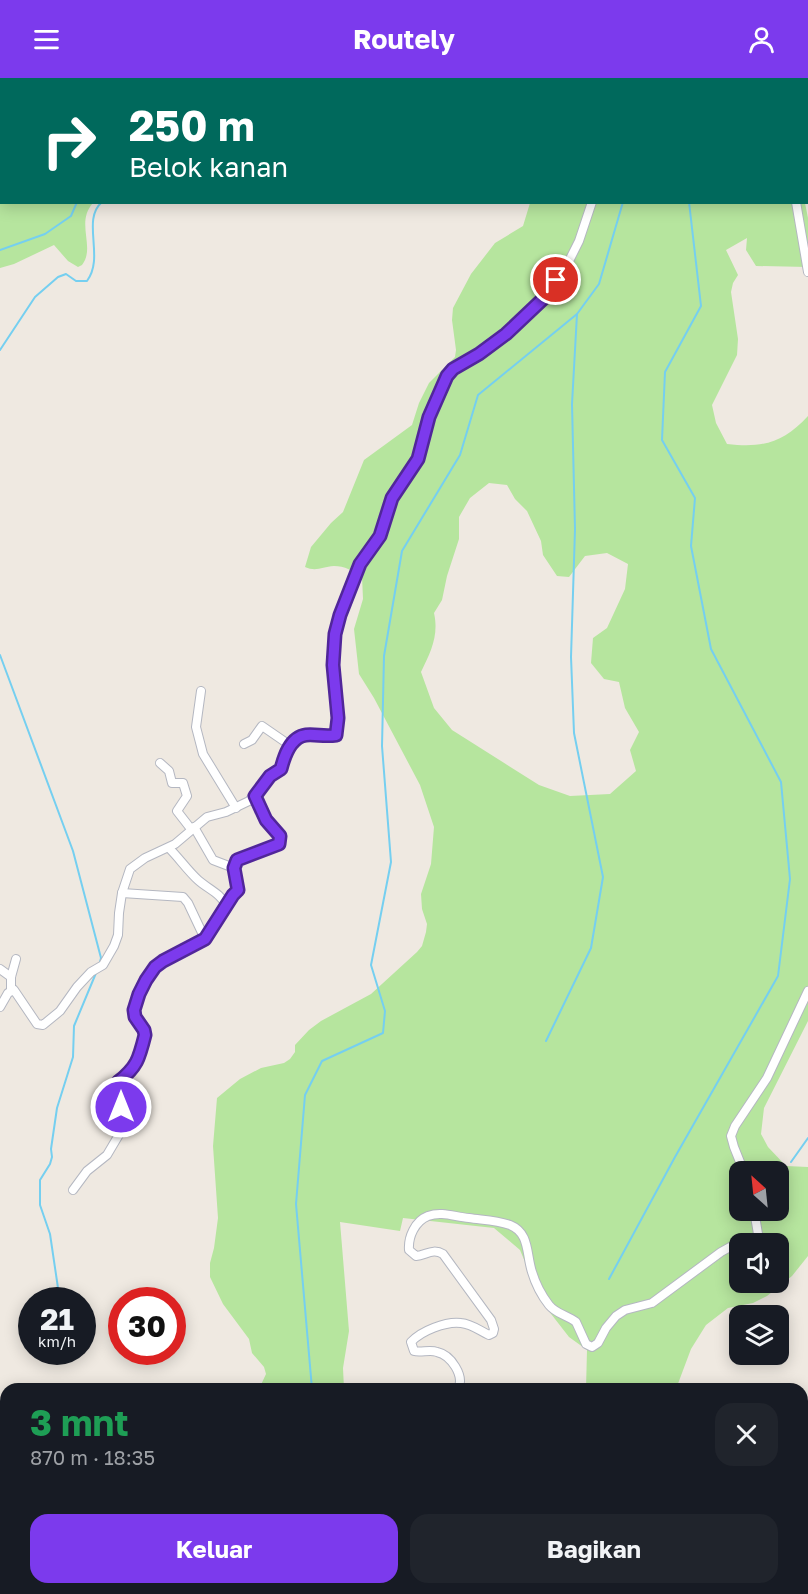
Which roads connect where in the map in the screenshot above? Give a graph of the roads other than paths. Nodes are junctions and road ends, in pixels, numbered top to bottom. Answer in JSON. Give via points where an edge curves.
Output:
{"nodes":[{"id":1,"x":591,"y":204,"type":"edge"},
{"id":2,"x":796,"y":204,"type":"edge"},
{"id":3,"x":808,"y":272,"type":"edge"},
{"id":4,"x":201,"y":691,"type":"dead end"},
{"id":5,"x":244,"y":744,"type":"dead end"},
{"id":6,"x":291,"y":746,"type":"junction"},
{"id":7,"x":160,"y":762,"type":"dead end"},
{"id":8,"x":255,"y":796,"type":"junction"},
{"id":9,"x":236,"y":808,"type":"junction"},
{"id":10,"x":192,"y":828,"type":"junction"},
{"id":11,"x":169,"y":848,"type":"junction"},
{"id":12,"x":234,"y":868,"type":"junction"},
{"id":13,"x":122,"y":893,"type":"junction"},
{"id":14,"x":227,"y":906,"type":"junction"},
{"id":15,"x":205,"y":939,"type":"junction"},
{"id":16,"x":16,"y":959,"type":"dead end"},
{"id":17,"x":0,"y":969,"type":"edge"},
{"id":18,"x":10,"y":977,"type":"junction"},
{"id":19,"x":11,"y":990,"type":"junction"},
{"id":20,"x":808,"y":991,"type":"edge"},
{"id":21,"x":0,"y":1007,"type":"edge"},
{"id":22,"x":740,"y":1161,"type":"edge"},
{"id":23,"x":73,"y":1190,"type":"dead end"},
{"id":24,"x":729,"y":1248,"type":"edge"},
{"id":25,"x":461,"y":1383,"type":"edge"}],
"edges":[{"from":1,"to":6,"type":"street","via":[[579,241],[544,298],[506,334],[447,376],[429,417],[418,459],[392,498],[380,536],[360,564],[340,615],[333,665],[336,735],[303,735]]},
{"from":2,"to":3,"type":"street"},
{"from":4,"to":9,"type":"street","via":[[196,728],[203,754]]},
{"from":5,"to":6,"type":"street","via":[[262,726]]},
{"from":6,"to":8,"type":"street","via":[[281,769],[270,776]]},
{"from":7,"to":10,"type":"street","via":[[172,783],[183,783],[187,796],[177,811]]},
{"from":8,"to":9,"type":"street"},
{"from":8,"to":12,"type":"street","via":[[281,841],[237,860]]},
{"from":9,"to":10,"type":"street","via":[[207,817]]},
{"from":10,"to":11,"type":"street"},
{"from":10,"to":12,"type":"street","via":[[213,860]]},
{"from":11,"to":13,"type":"street","via":[[130,868]]},
{"from":11,"to":14,"type":"street"},
{"from":12,"to":14,"type":"street","via":[[238,890]]},
{"from":13,"to":15,"type":"street","via":[[183,897]]},
{"from":13,"to":19,"type":"street","via":[[114,946],[103,965],[76,987],[60,1011],[43,1025],[37,1024]]},
{"from":14,"to":15,"type":"street"},
{"from":15,"to":23,"type":"street","via":[[163,961],[146,980],[134,1010],[145,1035],[139,1060],[118,1082],[124,1119],[120,1133],[107,1155],[87,1171]]},
{"from":16,"to":18,"type":"street"},
{"from":17,"to":18,"type":"street"},
{"from":18,"to":19,"type":"street"},
{"from":19,"to":21,"type":"street"},
{"from":20,"to":22,"type":"street","via":[[767,1078],[735,1126],[731,1136]]},
{"from":24,"to":25,"type":"street","via":[[652,1303],[625,1310],[609,1323],[592,1347],[586,1344],[576,1322],[550,1306],[532,1273],[526,1241],[519,1231],[487,1219],[448,1214],[427,1217],[415,1226],[409,1250],[416,1256],[432,1251],[443,1254],[494,1329],[489,1335],[474,1326],[449,1324],[411,1342],[414,1351],[435,1351],[447,1356]]}]}
